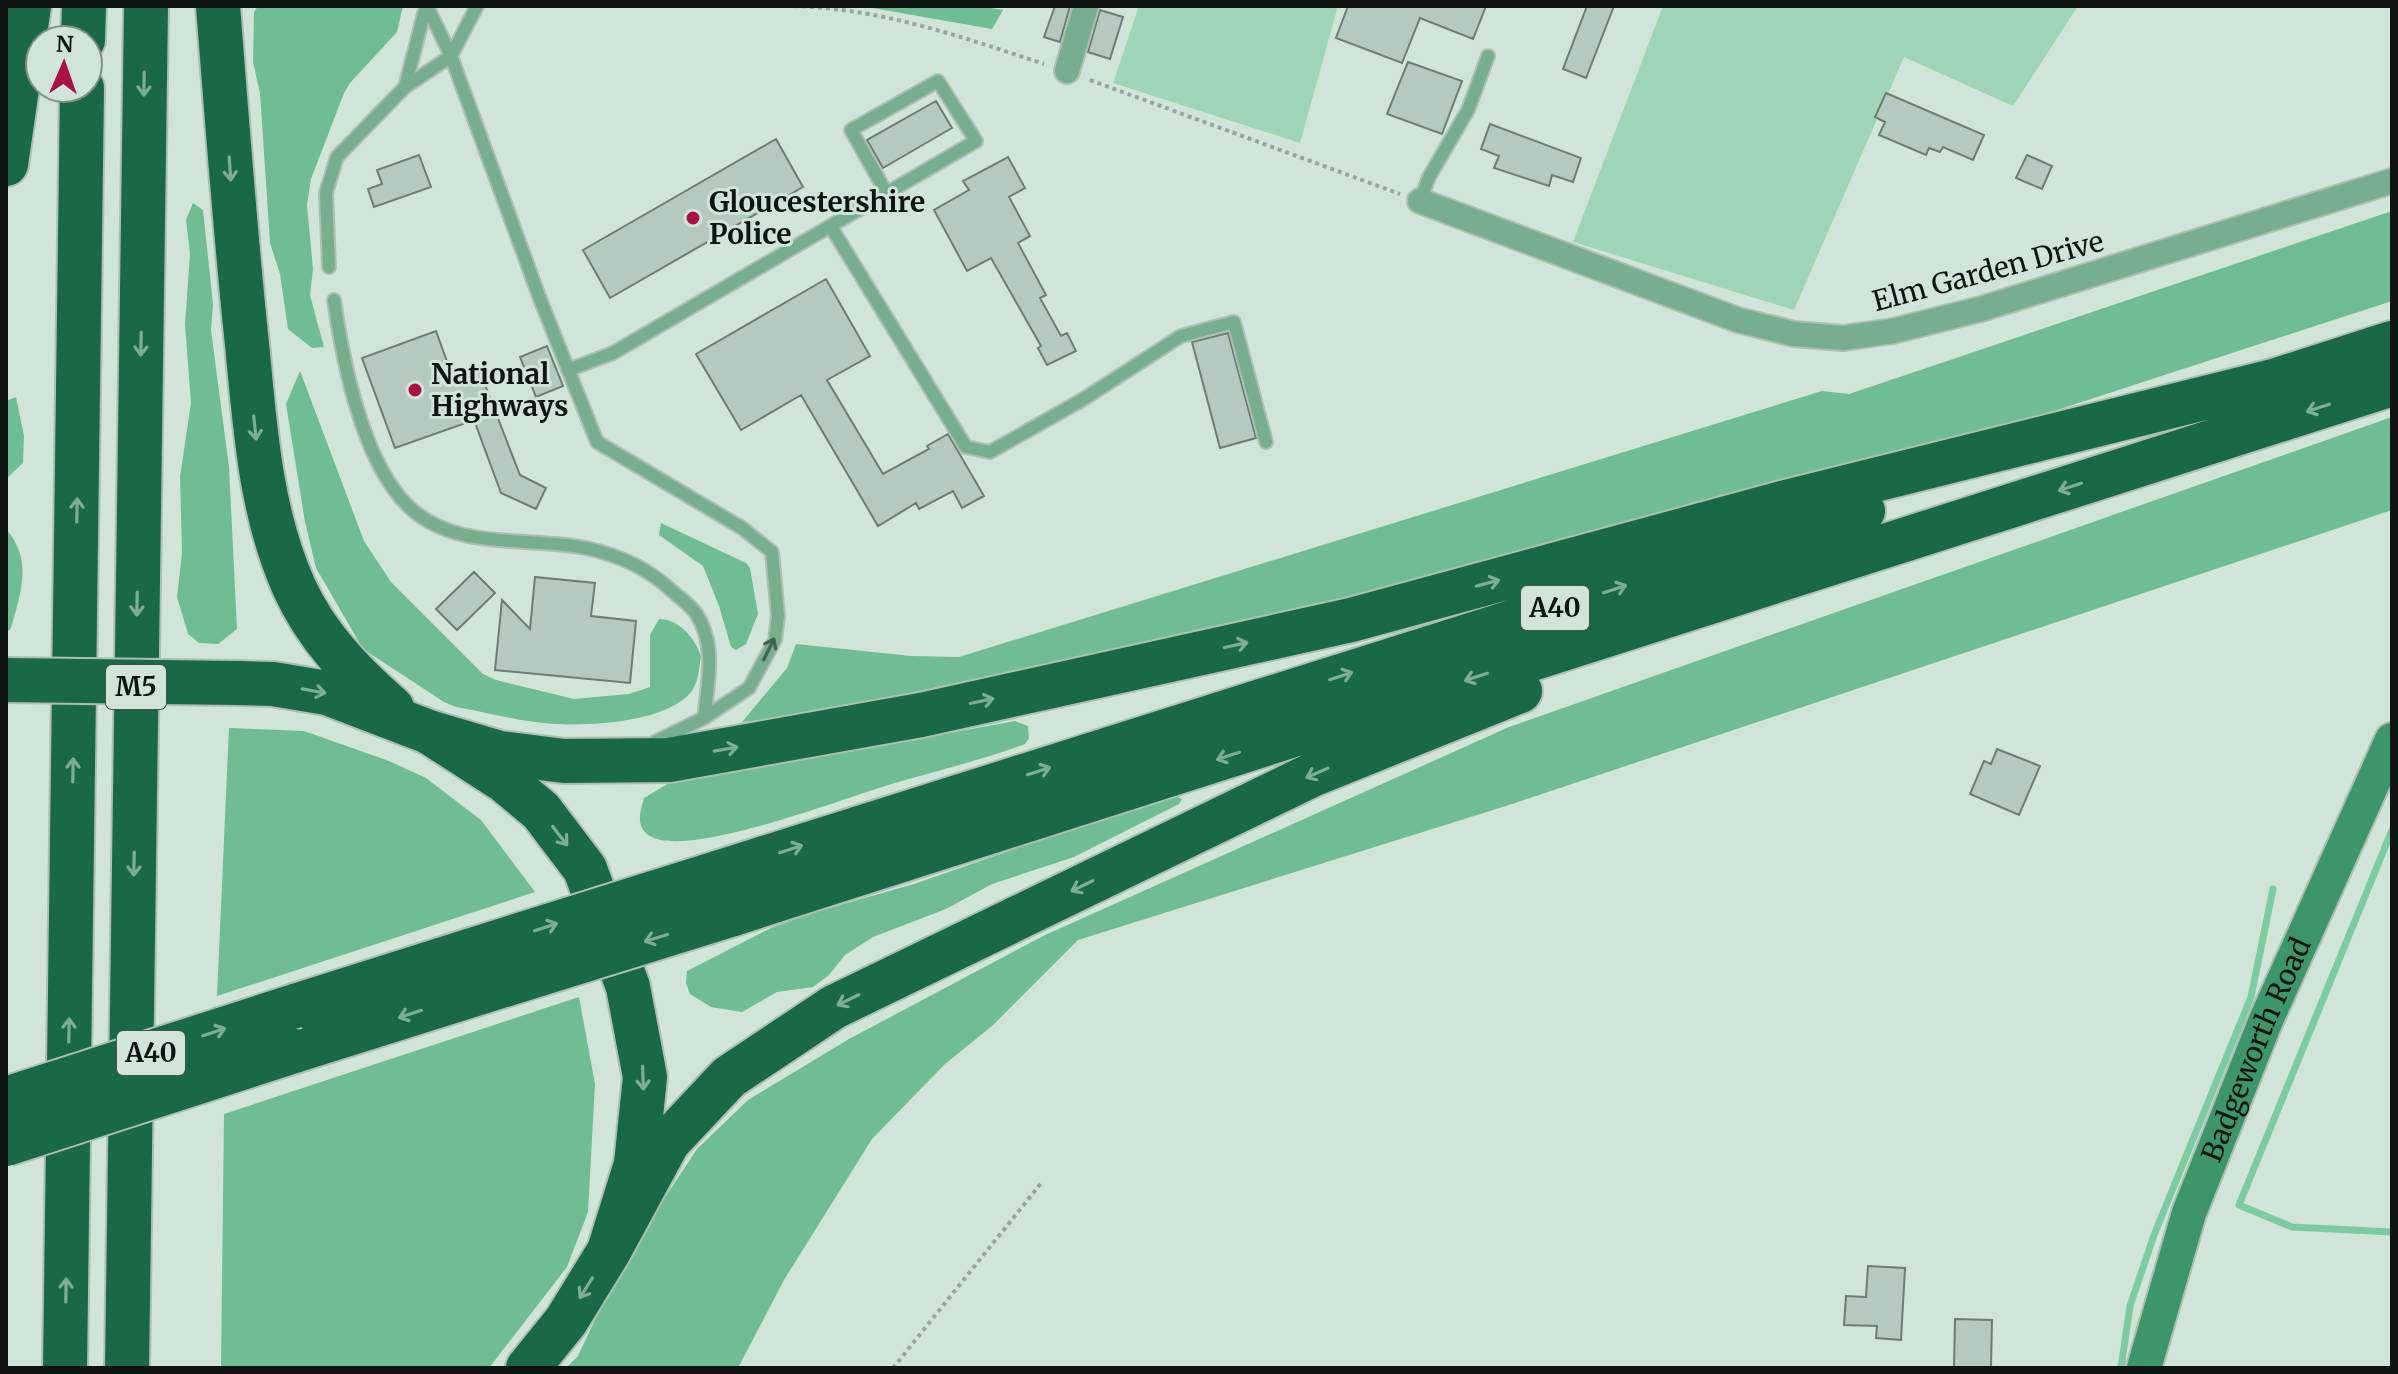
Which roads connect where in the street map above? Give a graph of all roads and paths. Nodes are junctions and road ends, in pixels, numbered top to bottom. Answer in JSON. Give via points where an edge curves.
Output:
{"nodes":[{"id":1,"x":29,"y":6,"type":"edge"},
{"id":2,"x":146,"y":6,"type":"edge"},
{"id":3,"x":426,"y":6,"type":"edge"},
{"id":4,"x":477,"y":6,"type":"edge"},
{"id":5,"x":794,"y":6,"type":"edge"},
{"id":6,"x":1086,"y":6,"type":"edge"},
{"id":7,"x":226,"y":21,"type":"edge"},
{"id":8,"x":451,"y":56,"type":"junction"},
{"id":9,"x":1488,"y":56,"type":"dead end"},
{"id":10,"x":1067,"y":71,"type":"junction"},
{"id":11,"x":405,"y":87,"type":"junction"},
{"id":12,"x":82,"y":104,"type":"edge"},
{"id":13,"x":6,"y":164,"type":"edge"},
{"id":14,"x":2392,"y":181,"type":"edge"},
{"id":15,"x":887,"y":194,"type":"junction"},
{"id":16,"x":1420,"y":201,"type":"junction"},
{"id":17,"x":831,"y":227,"type":"junction"},
{"id":18,"x":329,"y":267,"type":"dead end"},
{"id":19,"x":334,"y":300,"type":"dead end"},
{"id":20,"x":2392,"y":343,"type":"edge"},
{"id":21,"x":568,"y":370,"type":"junction"},
{"id":22,"x":2277,"y":380,"type":"junction"},
{"id":23,"x":2392,"y":384,"type":"edge"},
{"id":24,"x":1266,"y":442,"type":"dead end"},
{"id":25,"x":1883,"y":547,"type":"junction"},
{"id":26,"x":6,"y":680,"type":"edge"},
{"id":27,"x":704,"y":718,"type":"junction"},
{"id":28,"x":420,"y":727,"type":"junction"},
{"id":29,"x":2392,"y":740,"type":"edge"},
{"id":30,"x":564,"y":761,"type":"junction"},
{"id":31,"x":478,"y":971,"type":"junction"},
{"id":32,"x":6,"y":1099,"type":"edge"},
{"id":33,"x":6,"y":1144,"type":"edge"},
{"id":34,"x":1042,"y":1182,"type":"dead end"},
{"id":35,"x":609,"y":1251,"type":"junction"},
{"id":36,"x":65,"y":1368,"type":"edge"},
{"id":37,"x":127,"y":1368,"type":"edge"},
{"id":38,"x":528,"y":1368,"type":"edge"},
{"id":39,"x":893,"y":1368,"type":"edge"},
{"id":40,"x":2144,"y":1368,"type":"edge"}],
"edges":[{"from":1,"to":13,"type":"highway"},
{"from":2,"to":37,"type":"highway","number":"M5","one_way":true},
{"from":3,"to":8,"type":"lane"},
{"from":3,"to":11,"type":"lane"},
{"from":4,"to":8,"type":"lane"},
{"from":5,"to":10,"type":"path","via":[[839,8],[927,26]]},
{"from":6,"to":10,"type":"street"},
{"from":7,"to":28,"type":"highway","one_way":true,"via":[[234,221],[258,455],[274,536],[295,589],[332,651]]},
{"from":8,"to":11,"type":"lane"},
{"from":8,"to":21,"type":"lane"},
{"from":9,"to":16,"type":"lane","via":[[1468,110]]},
{"from":10,"to":16,"type":"path"},
{"from":11,"to":18,"type":"lane","via":[[337,157],[326,193]]},
{"from":36,"to":12,"type":"highway","number":"M5","one_way":true},
{"from":14,"to":16,"type":"street","name":"Elm Garden Drive","via":[[1981,309],[1843,338],[1794,334],[1738,320]]},
{"from":15,"to":15,"type":"lane","via":[[851,130],[938,81],[976,141]]},
{"from":15,"to":17,"type":"lane"},
{"from":17,"to":21,"type":"lane","via":[[613,353]]},
{"from":17,"to":24,"type":"lane","via":[[966,447],[990,452],[1181,336],[1234,322]]},
{"from":19,"to":27,"type":"lane","via":[[344,366],[378,464],[407,505],[441,527],[496,542],[584,548],[629,561],[661,580],[695,612],[709,645]]},
{"from":20,"to":22,"type":"highway","number":"A40"},
{"from":27,"to":21,"type":"lane","one_way":true,"via":[[749,688],[775,640],[772,552],[742,528],[597,442]]},
{"from":30,"to":22,"type":"highway","one_way":true,"via":[[669,760],[921,715],[1351,620],[1786,502]]},
{"from":31,"to":22,"type":"highway","number":"A40","one_way":true,"bridge":true,"via":[[717,873]]},
{"from":23,"to":25,"type":"highway","number":"A40","one_way":true},
{"from":25,"to":31,"type":"highway","number":"A40","one_way":true,"bridge":true,"via":[[730,915]]},
{"from":25,"to":35,"type":"highway","one_way":true,"via":[[1314,774],[834,1007],[729,1077],[668,1142]]},
{"from":26,"to":28,"type":"highway","one_way":true,"bridge":true,"via":[[273,684],[327,693]]},
{"from":27,"to":30,"type":"lane","via":[[648,746]]},
{"from":28,"to":30,"type":"highway","via":[[500,753]]},
{"from":28,"to":35,"type":"highway","one_way":true,"via":[[505,781],[541,811],[585,869],[628,987],[645,1077],[636,1164]]},
{"from":29,"to":40,"type":"street","name":"Badgeworth Road","via":[[2266,1020],[2195,1198]]},
{"from":32,"to":31,"type":"highway","number":"A40","one_way":true,"bridge":true,"via":[[295,1006]]},
{"from":31,"to":33,"type":"highway","number":"A40","one_way":true,"bridge":true,"via":[[294,1051]]},
{"from":34,"to":39,"type":"path"},
{"from":35,"to":38,"type":"highway","one_way":true,"via":[[566,1321]]}]}
